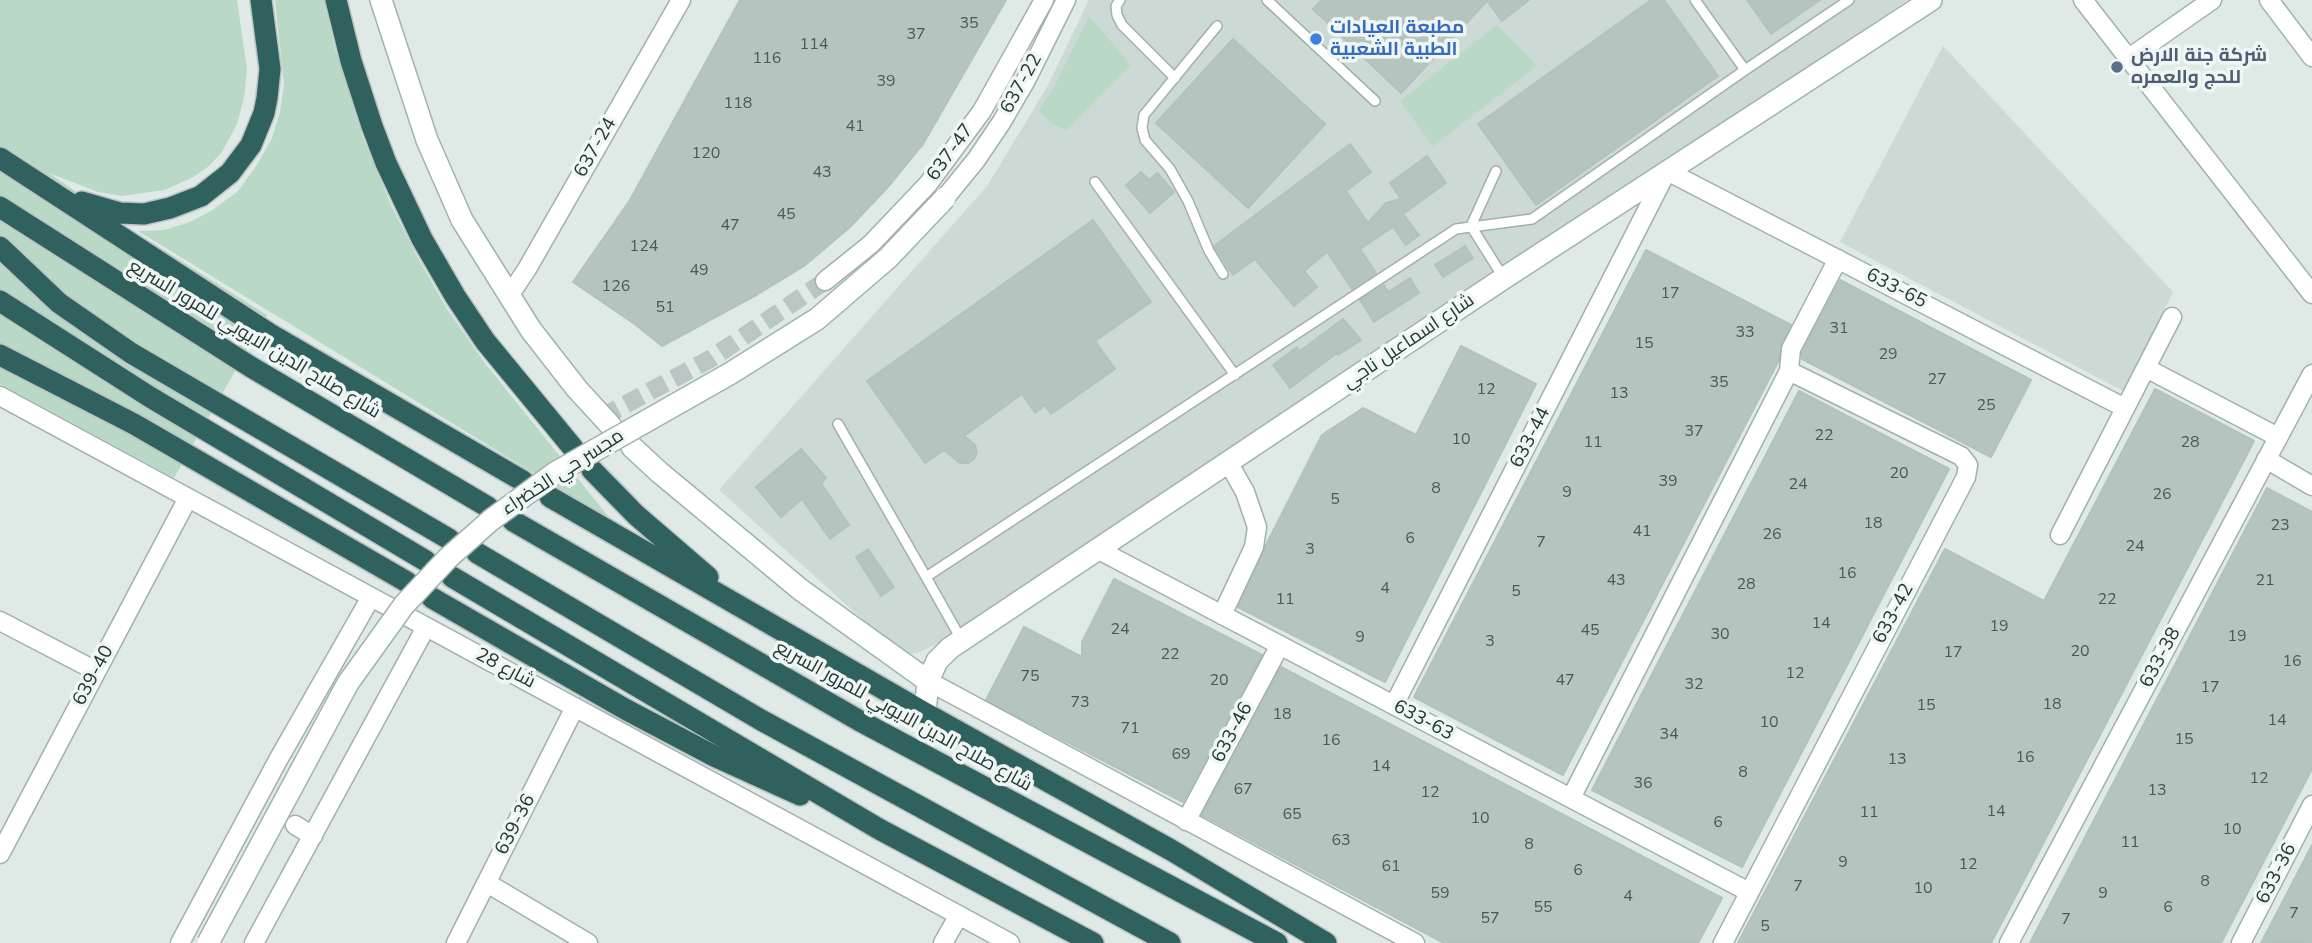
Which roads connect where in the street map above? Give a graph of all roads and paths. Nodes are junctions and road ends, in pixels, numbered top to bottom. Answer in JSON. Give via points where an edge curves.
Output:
{"nodes":[{"id":1,"x":261,"y":0,"type":"edge"},
{"id":2,"x":336,"y":0,"type":"edge"},
{"id":3,"x":381,"y":0,"type":"edge"},
{"id":4,"x":681,"y":0,"type":"edge"},
{"id":5,"x":1044,"y":0,"type":"edge"},
{"id":6,"x":1066,"y":0,"type":"edge"},
{"id":7,"x":1120,"y":0,"type":"edge"},
{"id":8,"x":1267,"y":0,"type":"edge"},
{"id":9,"x":1695,"y":0,"type":"edge"},
{"id":10,"x":1849,"y":0,"type":"edge"},
{"id":11,"x":1931,"y":0,"type":"edge"},
{"id":12,"x":2083,"y":0,"type":"edge"},
{"id":13,"x":2212,"y":0,"type":"edge"},
{"id":14,"x":2269,"y":0,"type":"edge"},
{"id":15,"x":1217,"y":26,"type":"dead end"},
{"id":16,"x":2312,"y":57,"type":"edge"},
{"id":17,"x":2129,"y":58,"type":"junction"},
{"id":18,"x":1745,"y":70,"type":"junction"},
{"id":19,"x":1175,"y":78,"type":"junction"},
{"id":20,"x":1375,"y":101,"type":"dead end"},
{"id":21,"x":0,"y":158,"type":"edge"},
{"id":22,"x":1496,"y":171,"type":"dead end"},
{"id":23,"x":1667,"y":171,"type":"junction"},
{"id":24,"x":29,"y":178,"type":"junction"},
{"id":25,"x":1095,"y":182,"type":"dead end"},
{"id":26,"x":945,"y":198,"type":"joint"},
{"id":27,"x":0,"y":207,"type":"edge"},
{"id":28,"x":1471,"y":226,"type":"junction"},
{"id":29,"x":0,"y":247,"type":"edge"},
{"id":30,"x":1838,"y":259,"type":"junction"},
{"id":31,"x":1223,"y":274,"type":"dead end"},
{"id":32,"x":1504,"y":278,"type":"junction"},
{"id":33,"x":825,"y":281,"type":"tunnel mouth"},
{"id":34,"x":2312,"y":294,"type":"edge"},
{"id":35,"x":509,"y":296,"type":"junction"},
{"id":36,"x":0,"y":301,"type":"edge"},
{"id":37,"x":2172,"y":317,"type":"dead end"},
{"id":38,"x":0,"y":355,"type":"edge"},
{"id":39,"x":2146,"y":368,"type":"junction"},
{"id":40,"x":1789,"y":371,"type":"junction"},
{"id":41,"x":2312,"y":374,"type":"edge"},
{"id":42,"x":1235,"y":375,"type":"junction"},
{"id":43,"x":0,"y":396,"type":"edge"},
{"id":44,"x":2125,"y":408,"type":"junction"},
{"id":45,"x":838,"y":424,"type":"dead end"},
{"id":46,"x":611,"y":426,"type":"dead end"},
{"id":47,"x":2278,"y":437,"type":"junction"},
{"id":48,"x":573,"y":447,"type":"dead end"},
{"id":49,"x":632,"y":447,"type":"dead end"},
{"id":50,"x":2266,"y":459,"type":"junction"},
{"id":51,"x":1228,"y":462,"type":"junction"},
{"id":52,"x":592,"y":470,"type":"dead end"},
{"id":53,"x":523,"y":481,"type":"dead end"},
{"id":54,"x":2312,"y":486,"type":"edge"},
{"id":55,"x":550,"y":496,"type":"dead end"},
{"id":56,"x":188,"y":498,"type":"junction"},
{"id":57,"x":488,"y":507,"type":"dead end"},
{"id":58,"x":513,"y":522,"type":"dead end"},
{"id":59,"x":2060,"y":535,"type":"dead end"},
{"id":60,"x":449,"y":539,"type":"dead end"},
{"id":61,"x":1097,"y":549,"type":"junction"},
{"id":62,"x":477,"y":553,"type":"dead end"},
{"id":63,"x":426,"y":561,"type":"dead end"},
{"id":64,"x":452,"y":577,"type":"dead end"},
{"id":65,"x":926,"y":577,"type":"junction"},
{"id":66,"x":407,"y":582,"type":"dead end"},
{"id":67,"x":371,"y":597,"type":"junction"},
{"id":68,"x":432,"y":598,"type":"dead end"},
{"id":69,"x":1222,"y":615,"type":"junction"},
{"id":70,"x":0,"y":621,"type":"edge"},
{"id":71,"x":768,"y":622,"type":"junction"},
{"id":72,"x":426,"y":627,"type":"junction"},
{"id":73,"x":961,"y":640,"type":"junction"},
{"id":74,"x":1280,"y":645,"type":"junction"},
{"id":75,"x":96,"y":671,"type":"junction"},
{"id":76,"x":928,"y":681,"type":"junction"},
{"id":77,"x":1394,"y":705,"type":"junction"},
{"id":78,"x":575,"y":707,"type":"junction"},
{"id":79,"x":925,"y":713,"type":"junction"},
{"id":80,"x":1571,"y":798,"type":"junction"},
{"id":81,"x":2312,"y":805,"type":"edge"},
{"id":82,"x":1186,"y":821,"type":"junction"},
{"id":83,"x":295,"y":825,"type":"dead end"},
{"id":84,"x":879,"y":829,"type":"junction"},
{"id":85,"x":313,"y":835,"type":"junction"},
{"id":86,"x":0,"y":854,"type":"edge"},
{"id":87,"x":487,"y":883,"type":"junction"},
{"id":88,"x":1749,"y":892,"type":"junction"},
{"id":89,"x":959,"y":915,"type":"junction"},
{"id":90,"x":180,"y":943,"type":"edge"},
{"id":91,"x":208,"y":943,"type":"edge"},
{"id":92,"x":254,"y":943,"type":"edge"},
{"id":93,"x":456,"y":943,"type":"edge"},
{"id":94,"x":588,"y":943,"type":"edge"},
{"id":95,"x":943,"y":943,"type":"edge"},
{"id":96,"x":1010,"y":943,"type":"edge"},
{"id":97,"x":1093,"y":943,"type":"edge"},
{"id":98,"x":1170,"y":943,"type":"edge"},
{"id":99,"x":1277,"y":943,"type":"edge"},
{"id":100,"x":1326,"y":943,"type":"edge"},
{"id":101,"x":1415,"y":943,"type":"edge"},
{"id":102,"x":1723,"y":943,"type":"edge"},
{"id":103,"x":2010,"y":943,"type":"edge"},
{"id":104,"x":2241,"y":943,"type":"edge"}],
"edges":[{"from":1,"to":24,"type":"highway","via":[[270,69],[264,113],[251,145],[230,173],[201,196],[144,214],[120,214]]},
{"from":2,"to":48,"type":"highway","via":[[372,126],[422,239],[485,341]]},
{"from":3,"to":35,"type":"street","via":[[443,180]]},
{"from":4,"to":35,"type":"street","name":"637-24"},
{"from":5,"to":33,"type":"street","name":"637-47","via":[[982,111],[928,184],[871,244]]},
{"from":6,"to":26,"type":"street","name":"637-22","via":[[1000,123]]},
{"from":7,"to":19,"type":"lane","via":[[1116,6],[1122,24]]},
{"from":8,"to":20,"type":"lane"},
{"from":9,"to":18,"type":"lane"},
{"from":10,"to":18,"type":"lane"},
{"from":11,"to":23,"type":"street","name":"شارع اسماعيل ناجي"},
{"from":12,"to":17,"type":"street"},
{"from":13,"to":17,"type":"street"},
{"from":14,"to":16,"type":"street"},
{"from":15,"to":19,"type":"lane"},
{"from":17,"to":34,"type":"street"},
{"from":18,"to":28,"type":"lane","via":[[1532,219]]},
{"from":19,"to":31,"type":"lane","via":[[1144,115],[1142,128],[1188,201]]},
{"from":21,"to":24,"type":"highway"},
{"from":22,"to":28,"type":"lane"},
{"from":23,"to":30,"type":"street","name":"633-65"},
{"from":23,"to":32,"type":"street","name":"شارع اسماعيل ناجي"},
{"from":23,"to":77,"type":"street","name":"633-44"},
{"from":24,"to":53,"type":"highway","via":[[270,334]]},
{"from":25,"to":42,"type":"lane"},
{"from":26,"to":91,"type":"street","name":"مجسر حي الخضراء","bridge":true,"via":[[888,258],[817,319],[555,473],[491,520],[440,566],[404,606],[348,683]]},
{"from":27,"to":57,"type":"highway","name":"شارع صلاح الدين الايوبي للمرور السريع","via":[[251,367]]},
{"from":28,"to":32,"type":"lane"},
{"from":28,"to":42,"type":"lane","via":[[1456,229]]},
{"from":29,"to":60,"type":"highway","via":[[91,327]]},
{"from":30,"to":40,"type":"street","via":[[1791,349]]},
{"from":30,"to":44,"type":"street","name":"633-65"},
{"from":32,"to":51,"type":"street","name":"شارع اسماعيل ناجي"},
{"from":35,"to":46,"type":"street","via":[[554,362]]},
{"from":36,"to":63,"type":"highway","via":[[150,397]]},
{"from":37,"to":39,"type":"street"},
{"from":38,"to":66,"type":"highway","via":[[134,424]]},
{"from":39,"to":44,"type":"street"},
{"from":39,"to":47,"type":"street"},
{"from":40,"to":80,"type":"street"},
{"from":40,"to":88,"type":"street","name":"633-42","via":[[1961,456],[1968,465],[1966,477]]},
{"from":41,"to":47,"type":"street","name":"633-38"},
{"from":42,"to":65,"type":"lane"},
{"from":43,"to":56,"type":"street","name":"شارع 28"},
{"from":44,"to":59,"type":"street"},
{"from":45,"to":65,"type":"lane"},
{"from":47,"to":50,"type":"street","name":"633-38"},
{"from":49,"to":76,"type":"street","via":[[801,590]]},
{"from":50,"to":54,"type":"street"},
{"from":50,"to":103,"type":"street","name":"633-38"},
{"from":51,"to":61,"type":"street","name":"شارع اسماعيل ناجي"},
{"from":51,"to":69,"type":"street","via":[[1257,527],[1254,547]]},
{"from":52,"to":71,"type":"highway","via":[[701,572]]},
{"from":55,"to":71,"type":"highway"},
{"from":56,"to":67,"type":"street","name":"شارع 28"},
{"from":56,"to":75,"type":"street","name":"639-40"},
{"from":58,"to":99,"type":"highway","name":"شارع صلاح الدين الايوبي للمرور السريع","via":[[860,721]]},
{"from":61,"to":69,"type":"street","name":"633-63"},
{"from":61,"to":73,"type":"street","name":"شارع اسماعيل ناجي"},
{"from":62,"to":98,"type":"highway","via":[[761,720]]},
{"from":64,"to":84,"type":"highway"},
{"from":65,"to":73,"type":"lane"},
{"from":67,"to":72,"type":"street","name":"شارع 28"},
{"from":67,"to":90,"type":"street","via":[[263,805]]},
{"from":68,"to":84,"type":"highway","via":[[715,756]]},
{"from":69,"to":74,"type":"street","name":"633-63"},
{"from":70,"to":75,"type":"street"},
{"from":71,"to":79,"type":"highway"},
{"from":72,"to":78,"type":"street","name":"شارع 28"},
{"from":72,"to":85,"type":"street"},
{"from":73,"to":76,"type":"street","name":"شارع اسماعيل ناجي","via":[[937,661]]},
{"from":74,"to":77,"type":"street","name":"633-63"},
{"from":74,"to":82,"type":"street","name":"633-46"},
{"from":75,"to":86,"type":"street","name":"639-40"},
{"from":76,"to":79,"type":"street","name":"شارع اسماعيل ناجي"},
{"from":76,"to":82,"type":"street"},
{"from":77,"to":80,"type":"street","name":"633-63"},
{"from":78,"to":87,"type":"street","name":"639-36"},
{"from":78,"to":89,"type":"street","name":"شارع 28"},
{"from":79,"to":100,"type":"highway","via":[[1171,850]]},
{"from":80,"to":88,"type":"street","name":"633-63"},
{"from":81,"to":104,"type":"street","name":"633-36"},
{"from":82,"to":101,"type":"street"},
{"from":83,"to":85,"type":"street"},
{"from":84,"to":97,"type":"highway"},
{"from":85,"to":92,"type":"street"},
{"from":87,"to":93,"type":"street","name":"639-36"},
{"from":87,"to":94,"type":"street"},
{"from":88,"to":102,"type":"street","name":"633-42"},
{"from":89,"to":95,"type":"street"},
{"from":89,"to":96,"type":"street","name":"شارع 28"}]}
